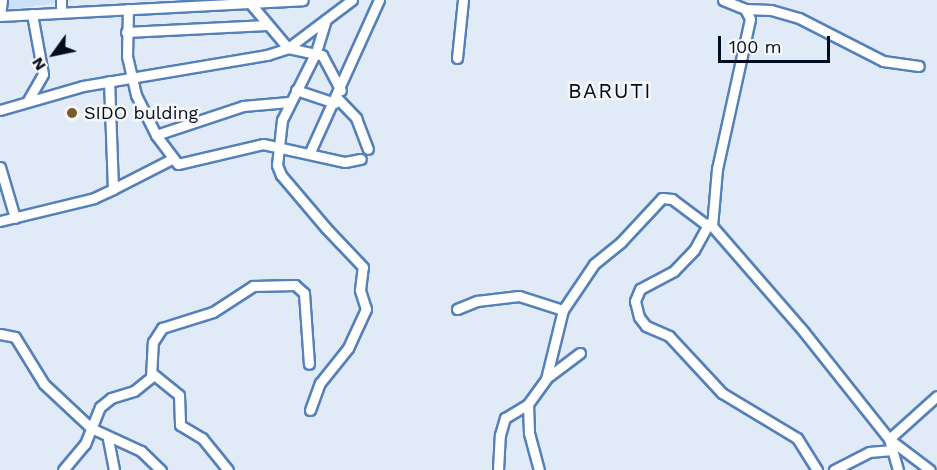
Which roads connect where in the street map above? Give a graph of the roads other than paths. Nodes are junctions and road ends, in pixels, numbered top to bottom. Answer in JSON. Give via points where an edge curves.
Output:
{"nodes":[{"id":1,"x":2,"y":0,"type":"edge"},
{"id":2,"x":61,"y":0,"type":"edge"},
{"id":3,"x":303,"y":0,"type":"edge"},
{"id":4,"x":352,"y":0,"type":"edge"},
{"id":5,"x":379,"y":0,"type":"edge"},
{"id":6,"x":462,"y":0,"type":"edge"},
{"id":7,"x":723,"y":0,"type":"edge"},
{"id":8,"x":250,"y":3,"type":"junction"},
{"id":9,"x":128,"y":9,"type":"junction"},
{"id":10,"x":745,"y":9,"type":"junction"},
{"id":11,"x":61,"y":12,"type":"junction"},
{"id":12,"x":32,"y":14,"type":"junction"},
{"id":13,"x":0,"y":16,"type":"edge"},
{"id":14,"x":326,"y":20,"type":"junction"},
{"id":15,"x":267,"y":25,"type":"junction"},
{"id":16,"x":126,"y":32,"type":"junction"},
{"id":17,"x":288,"y":48,"type":"junction"},
{"id":18,"x":316,"y":52,"type":"junction"},
{"id":19,"x":457,"y":58,"type":"dead end"},
{"id":20,"x":919,"y":66,"type":"dead end"},
{"id":21,"x":130,"y":77,"type":"junction"},
{"id":22,"x":109,"y":81,"type":"junction"},
{"id":23,"x":296,"y":90,"type":"junction"},
{"id":24,"x":337,"y":97,"type":"junction"},
{"id":25,"x":27,"y":102,"type":"junction"},
{"id":26,"x":289,"y":102,"type":"junction"},
{"id":27,"x":0,"y":110,"type":"edge"},
{"id":28,"x":156,"y":135,"type":"junction"},
{"id":29,"x":277,"y":145,"type":"junction"},
{"id":30,"x":368,"y":149,"type":"dead end"},
{"id":31,"x":310,"y":152,"type":"junction"},
{"id":32,"x":172,"y":159,"type":"junction"},
{"id":33,"x":361,"y":159,"type":"dead end"},
{"id":34,"x":0,"y":167,"type":"edge"},
{"id":35,"x":113,"y":189,"type":"junction"},
{"id":36,"x":15,"y":218,"type":"junction"},
{"id":37,"x":0,"y":220,"type":"edge"},
{"id":38,"x":709,"y":223,"type":"junction"},
{"id":39,"x":457,"y":309,"type":"dead end"},
{"id":40,"x":563,"y":310,"type":"junction"},
{"id":41,"x":0,"y":334,"type":"edge"},
{"id":42,"x":580,"y":353,"type":"dead end"},
{"id":43,"x":309,"y":364,"type":"dead end"},
{"id":44,"x":153,"y":374,"type":"junction"},
{"id":45,"x":546,"y":379,"type":"junction"},
{"id":46,"x":937,"y":396,"type":"edge"},
{"id":47,"x":528,"y":404,"type":"junction"},
{"id":48,"x":310,"y":410,"type":"dead end"},
{"id":49,"x":91,"y":428,"type":"junction"},
{"id":50,"x":108,"y":439,"type":"junction"},
{"id":51,"x":889,"y":439,"type":"junction"},
{"id":52,"x":892,"y":450,"type":"junction"},
{"id":53,"x":63,"y":470,"type":"edge"},
{"id":54,"x":114,"y":470,"type":"edge"},
{"id":55,"x":161,"y":470,"type":"edge"},
{"id":56,"x":228,"y":470,"type":"edge"},
{"id":57,"x":498,"y":470,"type":"edge"},
{"id":58,"x":539,"y":470,"type":"edge"},
{"id":59,"x":817,"y":470,"type":"edge"},
{"id":60,"x":834,"y":470,"type":"edge"},
{"id":61,"x":898,"y":470,"type":"edge"},
{"id":62,"x":930,"y":470,"type":"edge"}],
"edges":[{"from":1,"to":13,"type":"street"},
{"from":2,"to":11,"type":"street"},
{"from":3,"to":8,"type":"street"},
{"from":4,"to":14,"type":"street"},
{"from":5,"to":24,"type":"street"},
{"from":6,"to":19,"type":"street"},
{"from":7,"to":10,"type":"street"},
{"from":8,"to":9,"type":"street"},
{"from":8,"to":15,"type":"street"},
{"from":9,"to":11,"type":"street"},
{"from":9,"to":16,"type":"street"},
{"from":10,"to":20,"type":"street","via":[[771,10],[799,18],[883,61]]},
{"from":10,"to":38,"type":"street","via":[[750,19]]},
{"from":11,"to":12,"type":"street"},
{"from":12,"to":13,"type":"street"},
{"from":12,"to":25,"type":"street","via":[[43,74]]},
{"from":14,"to":17,"type":"street"},
{"from":14,"to":18,"type":"street"},
{"from":15,"to":16,"type":"street"},
{"from":15,"to":17,"type":"street"},
{"from":16,"to":21,"type":"street"},
{"from":17,"to":18,"type":"street"},
{"from":17,"to":21,"type":"street","via":[[233,62]]},
{"from":18,"to":23,"type":"street"},
{"from":18,"to":24,"type":"street","via":[[326,59]]},
{"from":21,"to":22,"type":"street"},
{"from":21,"to":28,"type":"street"},
{"from":22,"to":25,"type":"street"},
{"from":22,"to":35,"type":"street"},
{"from":23,"to":24,"type":"street"},
{"from":23,"to":26,"type":"street"},
{"from":24,"to":30,"type":"street","via":[[356,118]]},
{"from":24,"to":31,"type":"street"},
{"from":25,"to":27,"type":"street"},
{"from":26,"to":28,"type":"street","via":[[243,106]]},
{"from":26,"to":29,"type":"street"},
{"from":28,"to":32,"type":"street"},
{"from":29,"to":31,"type":"street"},
{"from":29,"to":32,"type":"street","via":[[247,147],[187,164]]},
{"from":29,"to":48,"type":"street","via":[[281,175],[363,267],[365,274],[360,290],[366,309],[360,324],[348,348],[320,383]]},
{"from":31,"to":33,"type":"street","via":[[345,162]]},
{"from":32,"to":35,"type":"street"},
{"from":34,"to":36,"type":"street"},
{"from":35,"to":36,"type":"street"},
{"from":36,"to":37,"type":"street"},
{"from":38,"to":40,"type":"street","via":[[672,199],[658,200],[621,242],[594,264]]},
{"from":38,"to":51,"type":"street","via":[[768,289]]},
{"from":38,"to":59,"type":"street","via":[[694,250],[674,271],[640,289],[635,301],[639,317],[646,326],[669,336],[717,389],[797,438]]},
{"from":39,"to":40,"type":"street","via":[[477,301],[519,296]]},
{"from":40,"to":45,"type":"street"},
{"from":41,"to":49,"type":"street","via":[[15,337],[44,384]]},
{"from":42,"to":45,"type":"street"},
{"from":43,"to":44,"type":"street","via":[[304,293],[295,285],[266,284],[253,286],[213,312],[162,328],[153,342]]},
{"from":44,"to":49,"type":"street","via":[[134,391],[105,402]]},
{"from":44,"to":56,"type":"street","via":[[179,394],[180,425],[202,438]]},
{"from":45,"to":47,"type":"street"},
{"from":46,"to":51,"type":"street"},
{"from":47,"to":57,"type":"street","via":[[505,418]]},
{"from":47,"to":58,"type":"street","via":[[529,433]]},
{"from":49,"to":50,"type":"street"},
{"from":49,"to":53,"type":"street","via":[[76,457]]},
{"from":50,"to":54,"type":"street"},
{"from":50,"to":55,"type":"street","via":[[141,451]]},
{"from":51,"to":52,"type":"street"},
{"from":51,"to":62,"type":"street"},
{"from":52,"to":60,"type":"street","via":[[869,452]]},
{"from":52,"to":61,"type":"street"}]}
